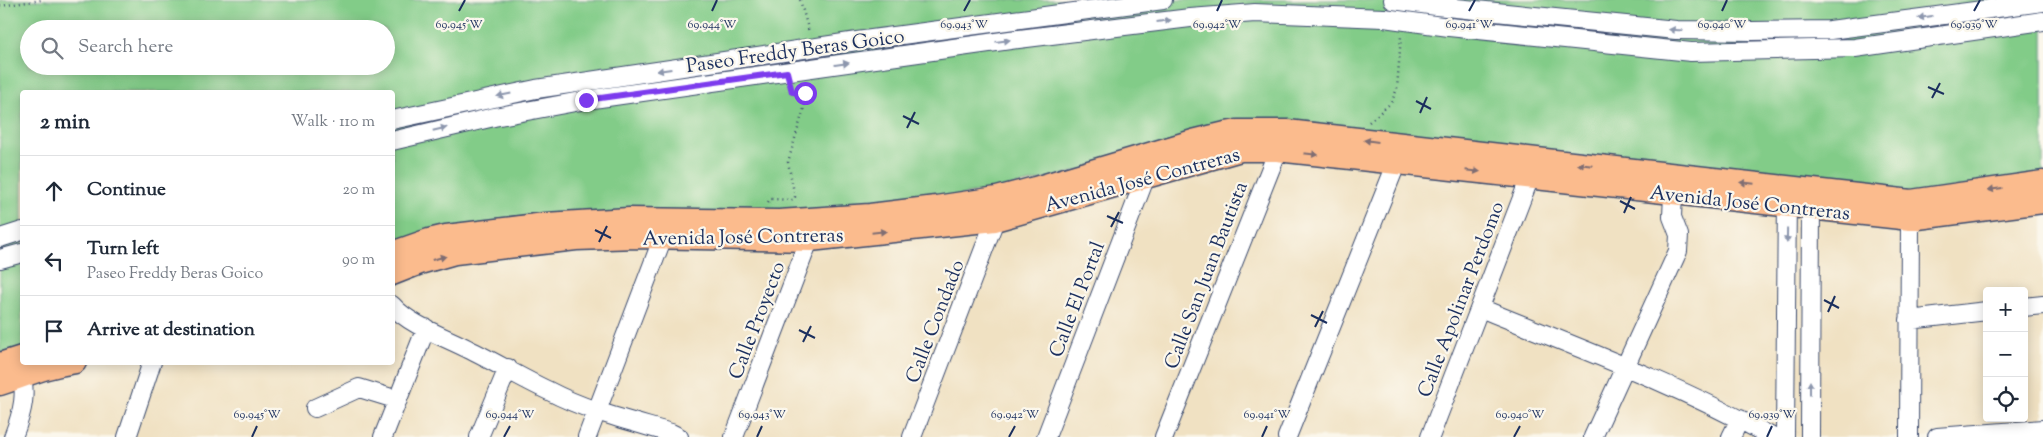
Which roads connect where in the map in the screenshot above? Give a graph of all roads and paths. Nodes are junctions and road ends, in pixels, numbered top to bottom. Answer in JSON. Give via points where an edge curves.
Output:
{"nodes":[{"id":1,"x":42,"y":0,"type":"edge"},
{"id":2,"x":800,"y":0,"type":"edge"},
{"id":3,"x":1163,"y":0,"type":"edge"},
{"id":4,"x":1393,"y":0,"type":"edge"},
{"id":5,"x":2043,"y":2,"type":"edge"},
{"id":6,"x":0,"y":6,"type":"edge"},
{"id":7,"x":1402,"y":20,"type":"junction"},
{"id":8,"x":2043,"y":21,"type":"edge"},
{"id":9,"x":810,"y":40,"type":"junction"},
{"id":10,"x":814,"y":68,"type":"junction"},
{"id":11,"x":787,"y":72,"type":"junction"},
{"id":12,"x":395,"y":119,"type":"edge"},
{"id":13,"x":1287,"y":131,"type":"junction"},
{"id":14,"x":1349,"y":138,"type":"junction"},
{"id":15,"x":395,"y":140,"type":"edge"},
{"id":16,"x":1277,"y":150,"type":"junction"},
{"id":17,"x":1400,"y":154,"type":"junction"},
{"id":18,"x":1146,"y":176,"type":"junction"},
{"id":19,"x":1530,"y":177,"type":"junction"},
{"id":20,"x":2043,"y":182,"type":"edge"},
{"id":21,"x":1673,"y":193,"type":"junction"},
{"id":22,"x":1787,"y":197,"type":"junction"},
{"id":23,"x":1811,"y":199,"type":"junction"},
{"id":24,"x":2043,"y":202,"type":"edge"},
{"id":25,"x":996,"y":209,"type":"junction"},
{"id":26,"x":818,"y":218,"type":"junction"},
{"id":27,"x":1910,"y":220,"type":"junction"},
{"id":28,"x":772,"y":221,"type":"junction"},
{"id":29,"x":20,"y":232,"type":"edge"},
{"id":30,"x":663,"y":237,"type":"junction"},
{"id":31,"x":0,"y":238,"type":"edge"},
{"id":32,"x":810,"y":240,"type":"junction"},
{"id":33,"x":395,"y":252,"type":"edge"},
{"id":34,"x":20,"y":254,"type":"edge"},
{"id":35,"x":0,"y":259,"type":"edge"},
{"id":36,"x":395,"y":273,"type":"edge"},
{"id":37,"x":2043,"y":305,"type":"edge"},
{"id":38,"x":2028,"y":307,"type":"edge"},
{"id":39,"x":395,"y":308,"type":"edge"},
{"id":40,"x":1480,"y":308,"type":"junction"},
{"id":41,"x":1983,"y":311,"type":"edge"},
{"id":42,"x":1909,"y":320,"type":"junction"},
{"id":43,"x":426,"y":328,"type":"junction"},
{"id":44,"x":16,"y":364,"type":"edge"},
{"id":45,"x":54,"y":365,"type":"edge"},
{"id":46,"x":151,"y":365,"type":"edge"},
{"id":47,"x":1626,"y":366,"type":"junction"},
{"id":48,"x":508,"y":368,"type":"junction"},
{"id":49,"x":0,"y":384,"type":"edge"},
{"id":50,"x":398,"y":400,"type":"junction"},
{"id":51,"x":315,"y":408,"type":"dead end"},
{"id":52,"x":597,"y":411,"type":"junction"},
{"id":53,"x":1740,"y":419,"type":"junction"},
{"id":54,"x":2043,"y":430,"type":"edge"},
{"id":55,"x":131,"y":436,"type":"edge"},
{"id":56,"x":12,"y":437,"type":"edge"},
{"id":57,"x":383,"y":437,"type":"edge"},
{"id":58,"x":479,"y":437,"type":"edge"},
{"id":59,"x":587,"y":437,"type":"edge"},
{"id":60,"x":679,"y":437,"type":"edge"},
{"id":61,"x":734,"y":437,"type":"edge"},
{"id":62,"x":912,"y":437,"type":"edge"},
{"id":63,"x":1046,"y":437,"type":"edge"},
{"id":64,"x":1164,"y":437,"type":"edge"},
{"id":65,"x":1287,"y":437,"type":"edge"},
{"id":66,"x":1430,"y":437,"type":"edge"},
{"id":67,"x":1593,"y":437,"type":"edge"},
{"id":68,"x":1731,"y":437,"type":"edge"},
{"id":69,"x":1772,"y":437,"type":"edge"},
{"id":70,"x":1785,"y":437,"type":"edge"},
{"id":71,"x":1810,"y":437,"type":"edge"},
{"id":72,"x":1909,"y":437,"type":"edge"},
{"id":73,"x":1937,"y":437,"type":"edge"}],
"edges":[{"from":1,"to":6,"type":"path"},
{"from":2,"to":9,"type":"path"},
{"from":3,"to":9,"type":"street","name":"Paseo Freddy Beras Goico"},
{"from":5,"to":4,"type":"street","one_way":true,"via":[[1830,30],[1743,31],[1676,30]]},
{"from":7,"to":8,"type":"street","name":"Paseo Freddy Beras Goico","via":[[1691,52],[1855,48]]},
{"from":10,"to":7,"type":"street","name":"Paseo Freddy Beras Goico","one_way":true,"via":[[1190,18],[1256,13]]},
{"from":7,"to":14,"type":"path","via":[[1397,89],[1391,103]]},
{"from":9,"to":10,"type":"street"},
{"from":9,"to":12,"type":"street","name":"Paseo Freddy Beras Goico","one_way":true,"via":[[536,89]]},
{"from":10,"to":11,"type":"street","name":"Paseo Freddy Beras Goico"},
{"from":15,"to":11,"type":"street","name":"Paseo Freddy Beras Goico","one_way":true,"via":[[586,100]]},
{"from":11,"to":28,"type":"path","via":[[792,92],[808,95],[788,162],[795,198],[769,200]]},
{"from":13,"to":14,"type":"main road","name":"Avenida José Contreras"},
{"from":13,"to":16,"type":"street","name":"Calle San Juan Bautista"},
{"from":13,"to":25,"type":"main road","name":"Avenida José Contreras","via":[[1237,131],[1193,141],[1077,177]]},
{"from":17,"to":14,"type":"main road","name":"Avenida José Contreras","one_way":true},
{"from":16,"to":17,"type":"main road","name":"Avenida José Contreras","one_way":true},
{"from":16,"to":18,"type":"main road","name":"Avenida José Contreras","via":[[1242,150]]},
{"from":16,"to":64,"type":"street","name":"Calle San Juan Bautista"},
{"from":17,"to":19,"type":"main road","name":"Avenida José Contreras","one_way":true},
{"from":22,"to":17,"type":"main road","name":"Avenida José Contreras","one_way":true},
{"from":17,"to":65,"type":"street"},
{"from":18,"to":25,"type":"main road","name":"Avenida José Contreras"},
{"from":18,"to":63,"type":"street","name":"Calle El Portal"},
{"from":19,"to":21,"type":"main road","name":"Avenida José Contreras"},
{"from":19,"to":40,"type":"street","name":"Calle Apolinar Perdomo"},
{"from":20,"to":23,"type":"main road","name":"Avenida José Contreras","one_way":true,"via":[[1911,201]]},
{"from":21,"to":22,"type":"main road","name":"Avenida José Contreras"},
{"from":21,"to":47,"type":"street","via":[[1672,217],[1678,235],[1678,252]]},
{"from":22,"to":23,"type":"main road","name":"Avenida José Contreras"},
{"from":22,"to":70,"type":"street","one_way":true},
{"from":23,"to":27,"type":"main road","name":"Avenida José Contreras"},
{"from":71,"to":23,"type":"street","one_way":true},
{"from":24,"to":27,"type":"main road","name":"Avenida José Contreras"},
{"from":25,"to":26,"type":"main road","name":"Avenida José Contreras"},
{"from":32,"to":25,"type":"main road","name":"Avenida José Contreras","one_way":true},
{"from":25,"to":62,"type":"street","name":"Calle Condado"},
{"from":26,"to":28,"type":"main road","name":"Avenida José Contreras"},
{"from":26,"to":32,"type":"street","name":"Calle Proyecto"},
{"from":27,"to":42,"type":"street"},
{"from":28,"to":33,"type":"main road","name":"Avenida José Contreras","via":[[583,221],[446,236]]},
{"from":29,"to":31,"type":"street"},
{"from":30,"to":32,"type":"main road","name":"Avenida José Contreras"},
{"from":36,"to":30,"type":"main road","name":"Avenida José Contreras","one_way":true,"via":[[455,254],[576,239]]},
{"from":30,"to":52,"type":"street"},
{"from":32,"to":61,"type":"street","name":"Calle Proyecto"},
{"from":34,"to":35,"type":"street"},
{"from":37,"to":38,"type":"street"},
{"from":39,"to":43,"type":"street"},
{"from":40,"to":47,"type":"street"},
{"from":40,"to":66,"type":"street","name":"Calle Apolinar Perdomo"},
{"from":41,"to":42,"type":"street"},
{"from":42,"to":72,"type":"street"},
{"from":43,"to":48,"type":"street"},
{"from":43,"to":50,"type":"street"},
{"from":44,"to":45,"type":"main road","via":[[34,370]]},
{"from":44,"to":49,"type":"main road"},
{"from":44,"to":56,"type":"street","via":[[25,399]]},
{"from":46,"to":55,"type":"street"},
{"from":47,"to":53,"type":"street"},
{"from":47,"to":67,"type":"street"},
{"from":48,"to":52,"type":"street","via":[[549,392]]},
{"from":48,"to":58,"type":"street"},
{"from":50,"to":51,"type":"street","via":[[359,388]]},
{"from":50,"to":57,"type":"street"},
{"from":52,"to":59,"type":"street"},
{"from":52,"to":60,"type":"street"},
{"from":53,"to":68,"type":"street"},
{"from":53,"to":69,"type":"street"},
{"from":54,"to":73,"type":"street"}]}
